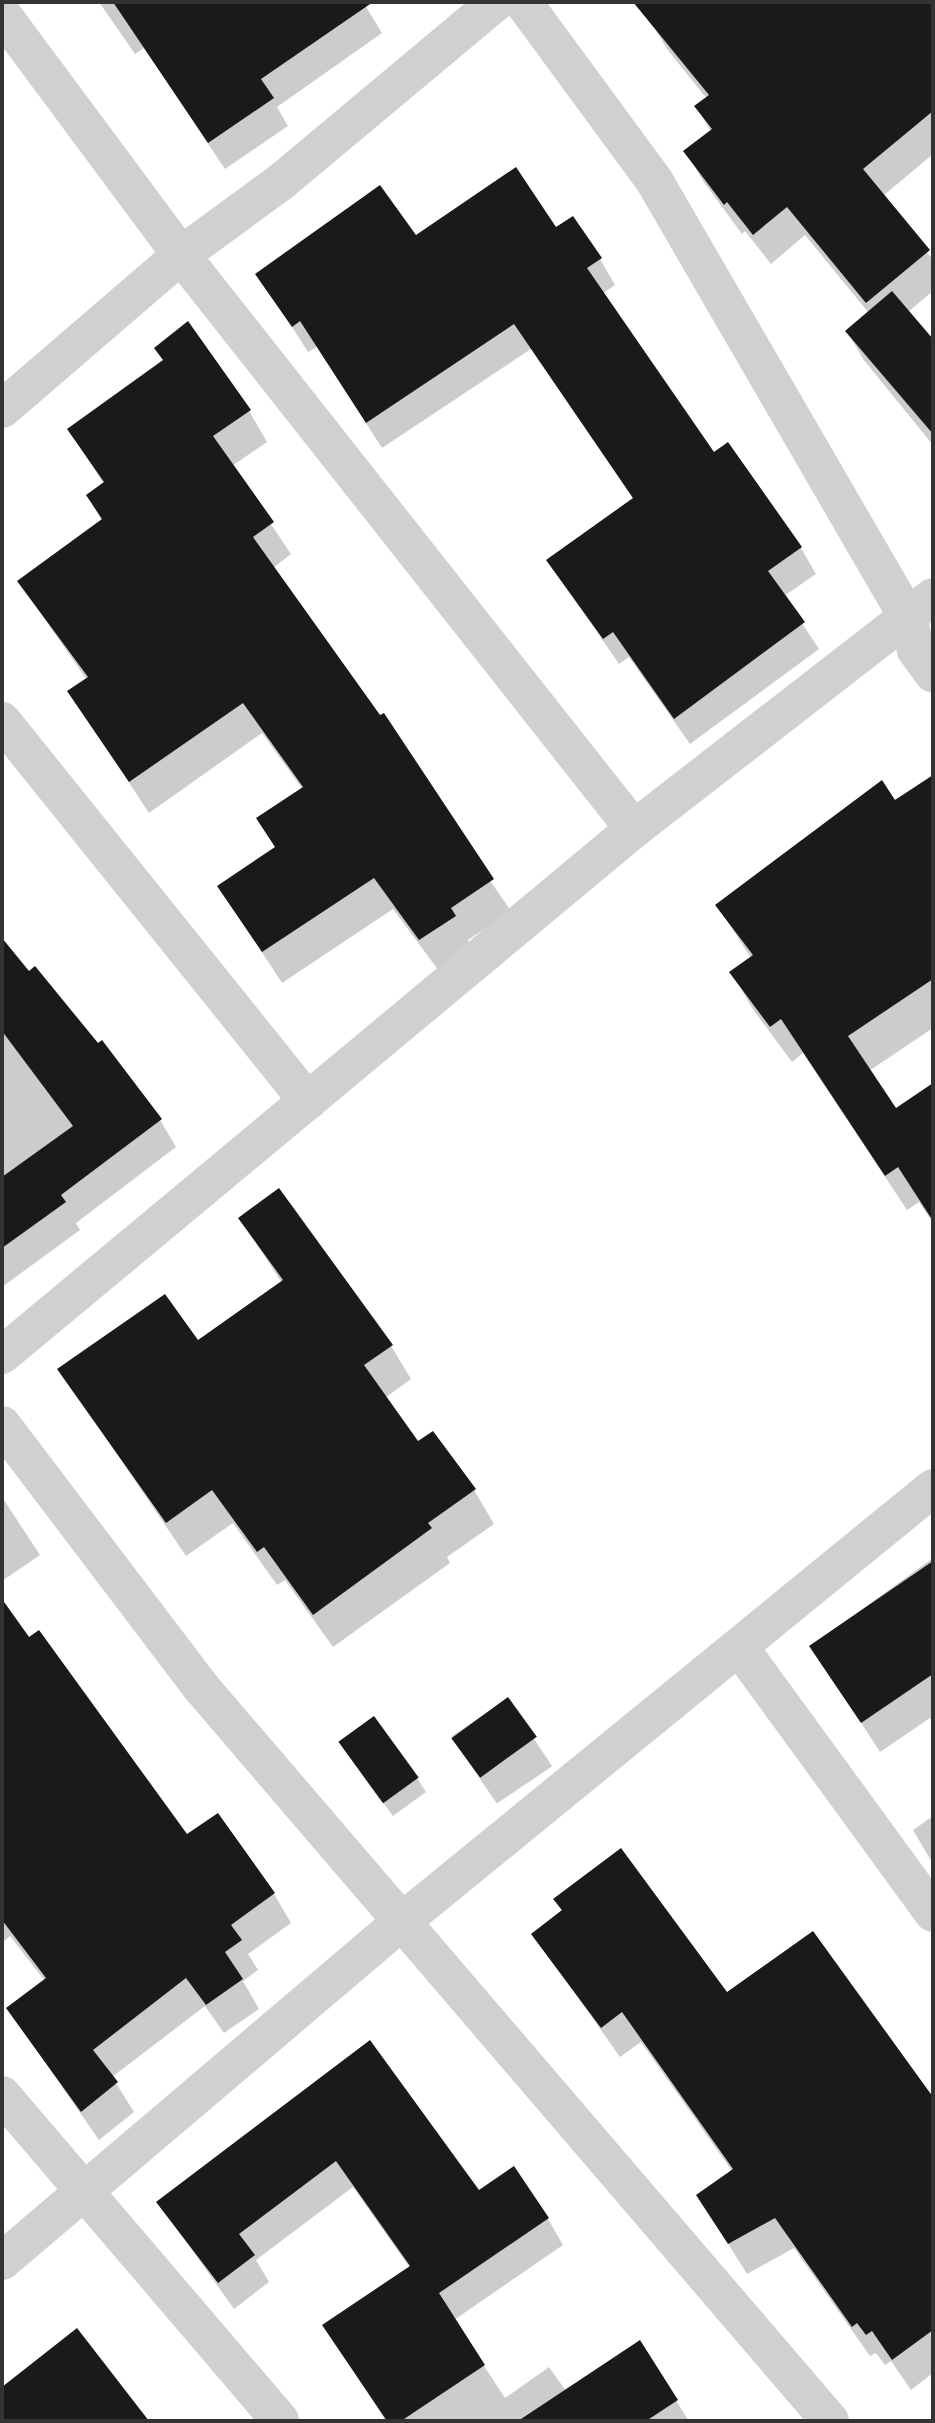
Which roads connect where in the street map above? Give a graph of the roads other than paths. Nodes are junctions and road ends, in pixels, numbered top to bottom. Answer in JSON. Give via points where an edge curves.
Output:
{"nodes":[{"id":1,"x":496,"y":2,"type":"edge"},
{"id":2,"x":523,"y":2,"type":"edge"},
{"id":3,"x":2,"y":13,"type":"edge"},
{"id":4,"x":181,"y":255,"type":"junction"},
{"id":5,"x":2,"y":409,"type":"edge"},
{"id":6,"x":920,"y":607,"type":"edge"},
{"id":7,"x":933,"y":673,"type":"edge"},
{"id":8,"x":2,"y":722,"type":"edge"},
{"id":9,"x":634,"y":829,"type":"junction"},
{"id":10,"x":308,"y":1101,"type":"junction"},
{"id":11,"x":2,"y":1355,"type":"edge"},
{"id":12,"x":2,"y":1425,"type":"edge"},
{"id":13,"x":933,"y":1488,"type":"edge"},
{"id":14,"x":740,"y":1648,"type":"junction"},
{"id":15,"x":933,"y":1913,"type":"edge"},
{"id":16,"x":400,"y":1923,"type":"junction"},
{"id":17,"x":2,"y":2095,"type":"edge"},
{"id":18,"x":84,"y":2193,"type":"junction"},
{"id":19,"x":2,"y":2261,"type":"edge"},
{"id":20,"x":280,"y":2421,"type":"edge"},
{"id":21,"x":830,"y":2421,"type":"edge"}],
"edges":[{"from":1,"to":4,"type":"street","via":[[282,181]]},
{"from":2,"to":6,"type":"street","via":[[655,182]]},
{"from":3,"to":4,"type":"street"},
{"from":4,"to":5,"type":"street"},
{"from":4,"to":9,"type":"street"},
{"from":6,"to":7,"type":"street","via":[[916,650]]},
{"from":6,"to":9,"type":"street"},
{"from":8,"to":10,"type":"street"},
{"from":9,"to":10,"type":"street"},
{"from":10,"to":11,"type":"street"},
{"from":12,"to":16,"type":"street","via":[[200,1686]]},
{"from":13,"to":14,"type":"street"},
{"from":14,"to":15,"type":"street"},
{"from":14,"to":16,"type":"street"},
{"from":16,"to":18,"type":"street"},
{"from":16,"to":21,"type":"street"},
{"from":17,"to":18,"type":"street"},
{"from":18,"to":19,"type":"street"},
{"from":18,"to":20,"type":"street"}]}
